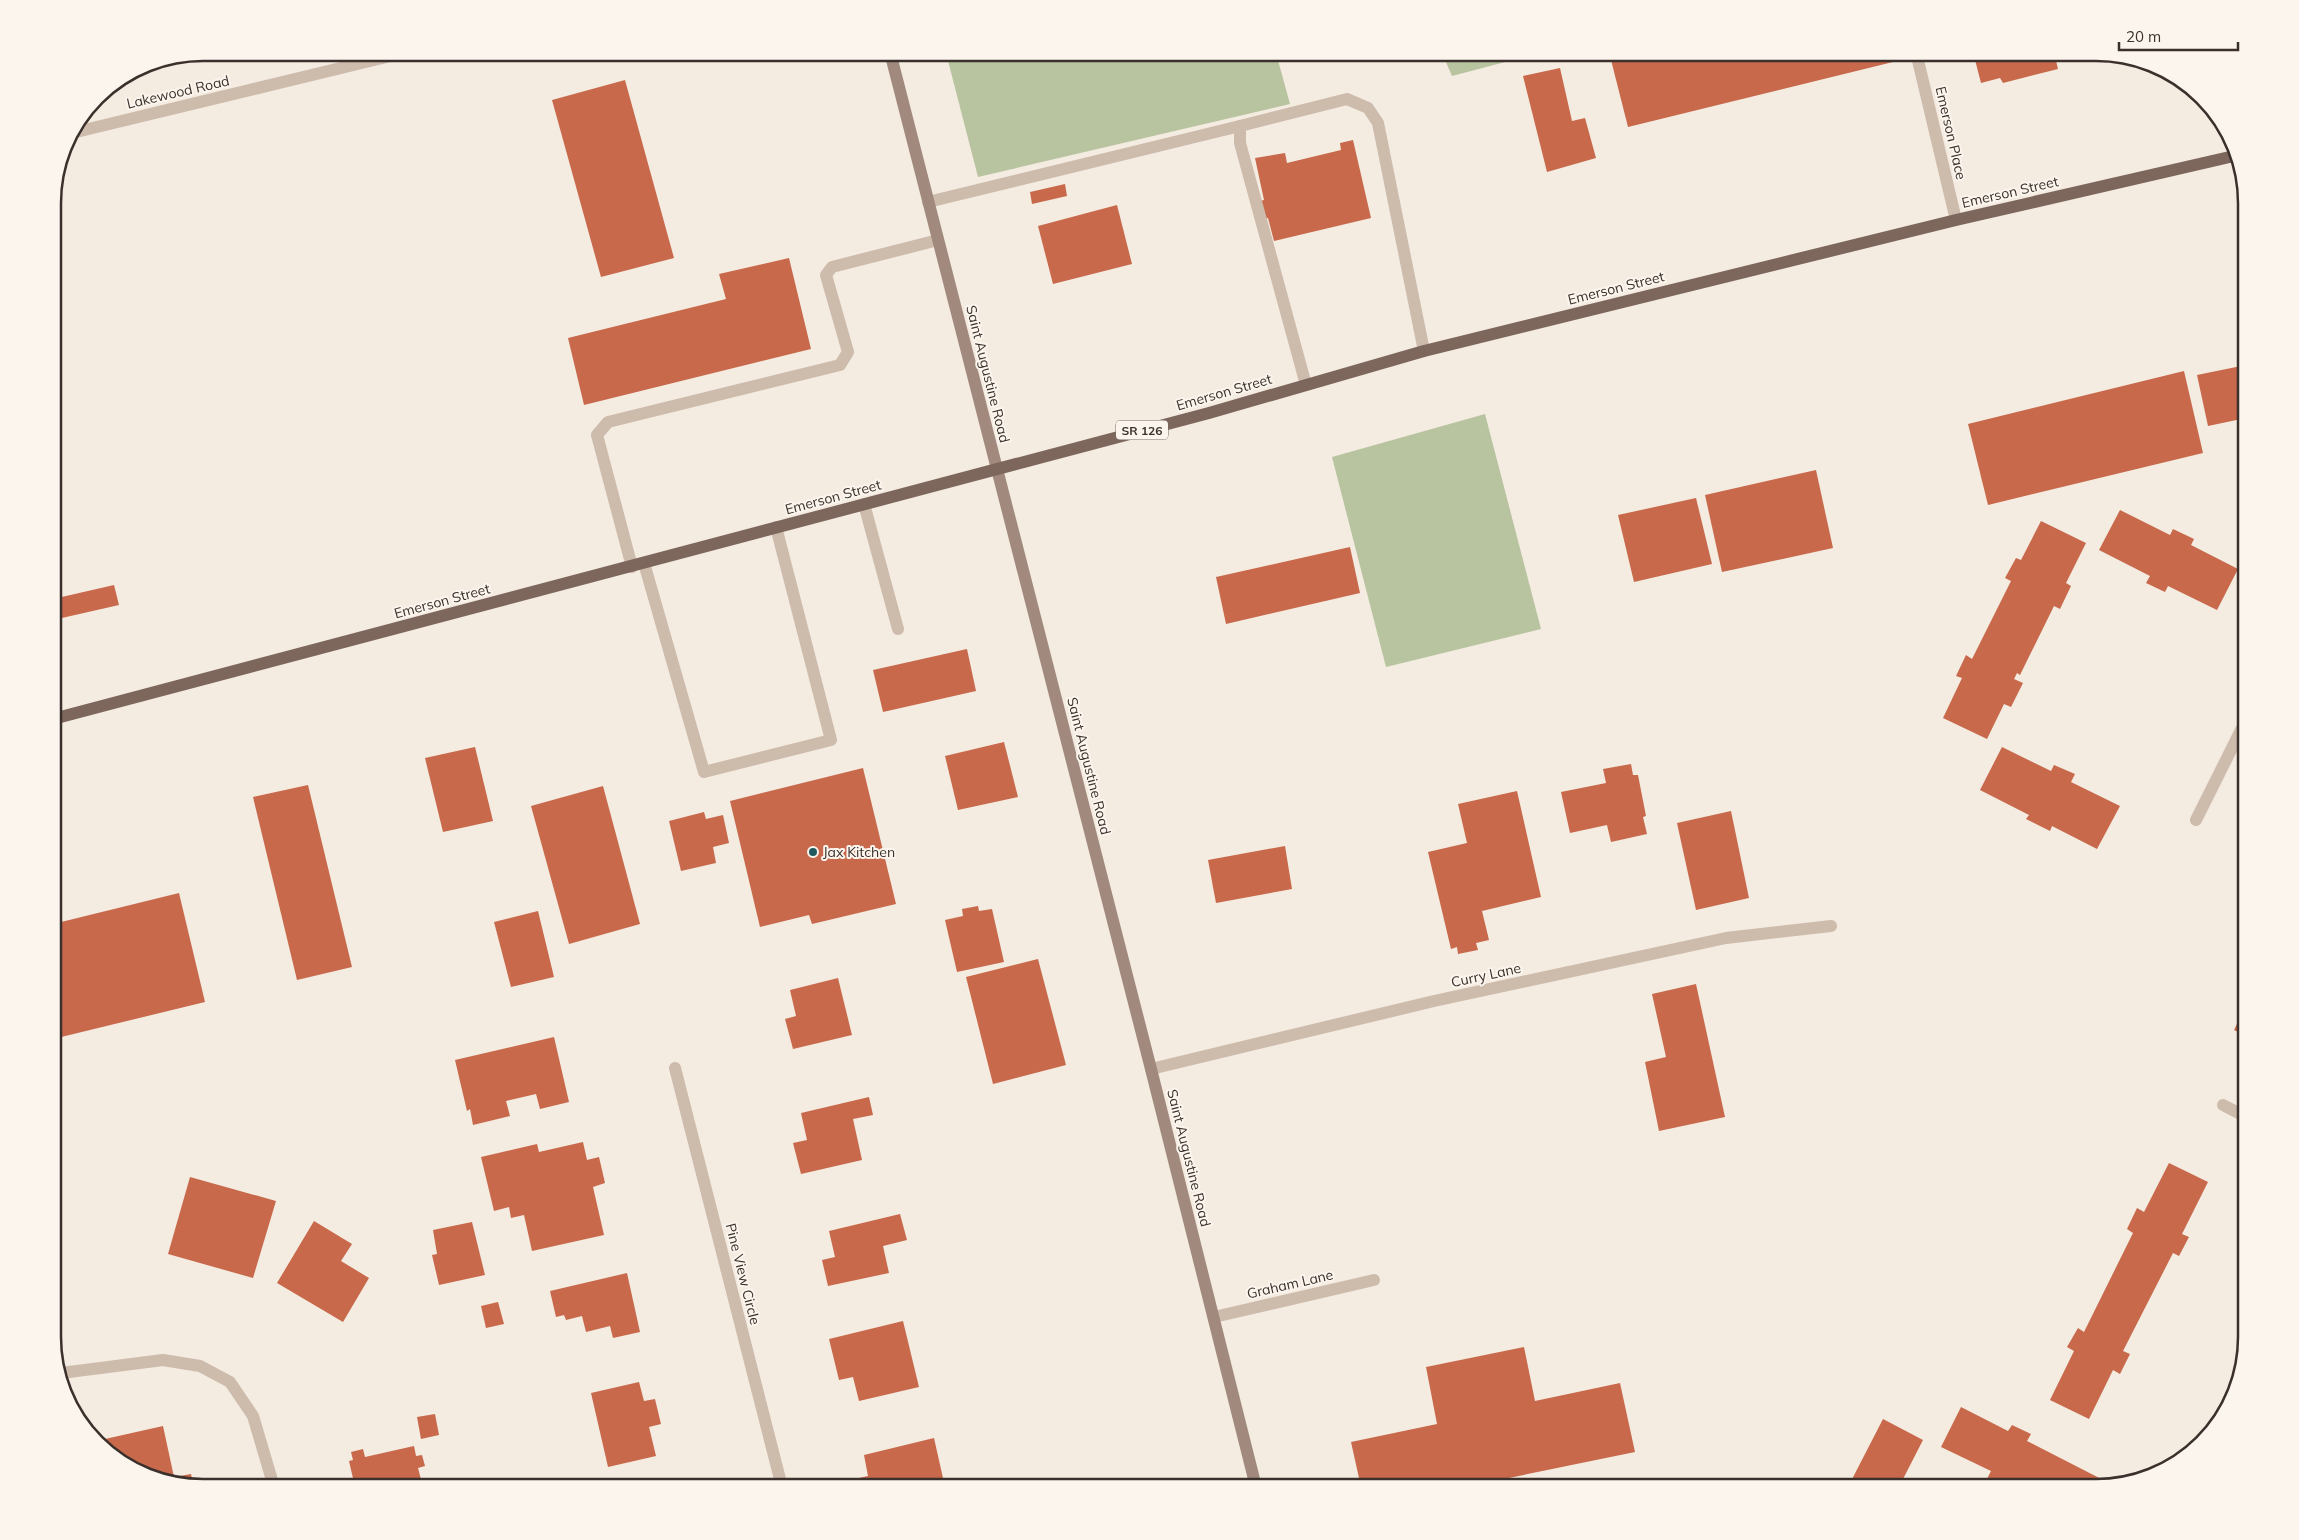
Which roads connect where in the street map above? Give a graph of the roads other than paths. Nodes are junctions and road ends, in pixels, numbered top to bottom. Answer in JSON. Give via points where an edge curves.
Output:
{"nodes":[{"id":1,"x":370,"y":61,"type":"edge"},
{"id":2,"x":892,"y":61,"type":"edge"},
{"id":3,"x":1918,"y":61,"type":"edge"},
{"id":4,"x":1240,"y":126,"type":"junction"},
{"id":5,"x":81,"y":131,"type":"edge"},
{"id":6,"x":2230,"y":157,"type":"edge"},
{"id":7,"x":928,"y":202,"type":"junction"},
{"id":8,"x":1956,"y":220,"type":"junction"},
{"id":9,"x":938,"y":240,"type":"junction"},
{"id":10,"x":1424,"y":351,"type":"junction"},
{"id":11,"x":1306,"y":385,"type":"junction"},
{"id":12,"x":996,"y":469,"type":"junction"},
{"id":13,"x":864,"y":504,"type":"junction"},
{"id":14,"x":776,"y":527,"type":"junction"},
{"id":15,"x":638,"y":565,"type":"junction"},
{"id":16,"x":898,"y":629,"type":"dead end"},
{"id":17,"x":62,"y":717,"type":"edge"},
{"id":18,"x":2238,"y":736,"type":"edge"},
{"id":19,"x":2196,"y":820,"type":"dead end"},
{"id":20,"x":1831,"y":926,"type":"dead end"},
{"id":21,"x":675,"y":1068,"type":"dead end"},
{"id":22,"x":1151,"y":1068,"type":"junction"},
{"id":23,"x":2223,"y":1105,"type":"dead end"},
{"id":24,"x":2238,"y":1113,"type":"edge"},
{"id":25,"x":1374,"y":1280,"type":"dead end"},
{"id":26,"x":1214,"y":1317,"type":"junction"},
{"id":27,"x":66,"y":1373,"type":"edge"},
{"id":28,"x":271,"y":1479,"type":"edge"},
{"id":29,"x":780,"y":1479,"type":"edge"},
{"id":30,"x":1254,"y":1479,"type":"edge"}],
"edges":[{"from":1,"to":5,"type":"street","name":"Lakewood Road"},
{"from":2,"to":7,"type":"main road","name":"Saint Augustine Road"},
{"from":3,"to":8,"type":"street","name":"Emerson Place"},
{"from":4,"to":7,"type":"street"},
{"from":4,"to":10,"type":"street","via":[[1347,99],[1368,108],[1378,123]]},
{"from":4,"to":11,"type":"street","via":[[1240,143]]},
{"from":6,"to":8,"type":"main road","name":"Emerson Street","number":"SR 126"},
{"from":7,"to":9,"type":"main road","name":"Saint Augustine Road"},
{"from":8,"to":10,"type":"main road","name":"Emerson Street","number":"SR 126"},
{"from":9,"to":12,"type":"main road","name":"Saint Augustine Road"},
{"from":9,"to":15,"type":"street","via":[[832,267],[826,275],[848,352],[840,364],[608,422],[597,435]]},
{"from":10,"to":11,"type":"main road","name":"Emerson Street","number":"SR 126"},
{"from":11,"to":12,"type":"main road","name":"Emerson Street","number":"SR 126"},
{"from":12,"to":13,"type":"main road","name":"Emerson Street","number":"SR 126"},
{"from":12,"to":22,"type":"main road","name":"Saint Augustine Road"},
{"from":13,"to":14,"type":"main road","name":"Emerson Street","number":"SR 126"},
{"from":13,"to":16,"type":"street"},
{"from":14,"to":15,"type":"main road","name":"Emerson Street","number":"SR 126"},
{"from":14,"to":15,"type":"street","via":[[831,740],[704,772]]},
{"from":15,"to":17,"type":"main road","name":"Emerson Street","number":"SR 126"},
{"from":18,"to":19,"type":"street"},
{"from":20,"to":22,"type":"street","name":"Curry Lane","via":[[1726,938],[1434,1001]]},
{"from":21,"to":29,"type":"street","name":"Pine View Circle"},
{"from":22,"to":26,"type":"main road","name":"Saint Augustine Road"},
{"from":23,"to":24,"type":"street"},
{"from":25,"to":26,"type":"street","name":"Graham Lane"},
{"from":26,"to":30,"type":"main road","name":"Saint Augustine Road"},
{"from":27,"to":28,"type":"street","via":[[162,1360],[200,1366],[230,1382],[252,1416]]}]}
